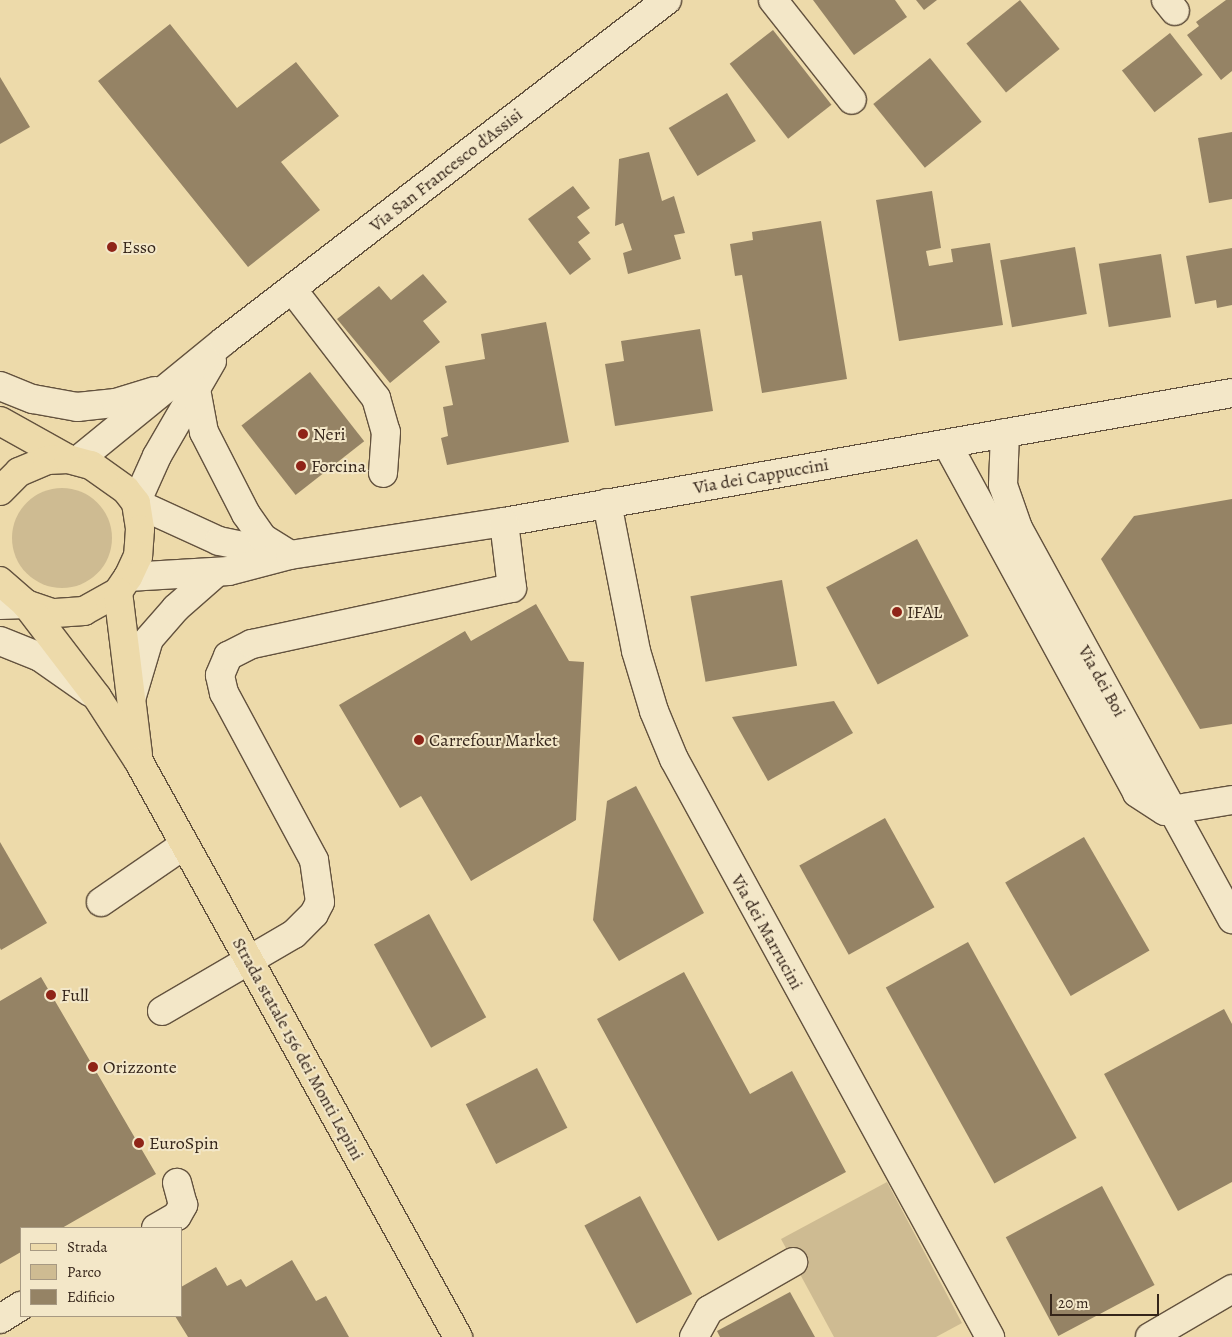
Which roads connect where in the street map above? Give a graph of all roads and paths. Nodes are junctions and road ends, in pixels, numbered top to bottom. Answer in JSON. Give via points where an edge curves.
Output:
{"nodes":[{"id":1,"x":667,"y":0,"type":"edge"},
{"id":2,"x":774,"y":0,"type":"edge"},
{"id":3,"x":852,"y":100,"type":"dead end"},
{"id":4,"x":292,"y":289,"type":"junction"},
{"id":5,"x":0,"y":386,"type":"edge"},
{"id":6,"x":183,"y":388,"type":"junction"},
{"id":7,"x":1232,"y":393,"type":"edge"},
{"id":8,"x":0,"y":421,"type":"edge"},
{"id":9,"x":1004,"y":433,"type":"junction"},
{"id":10,"x":947,"y":444,"type":"junction"},
{"id":11,"x":72,"y":460,"type":"junction"},
{"id":12,"x":383,"y":473,"type":"dead end"},
{"id":13,"x":0,"y":491,"type":"edge"},
{"id":14,"x":136,"y":503,"type":"junction"},
{"id":15,"x":607,"y":503,"type":"junction"},
{"id":16,"x":504,"y":522,"type":"junction"},
{"id":17,"x":290,"y":555,"type":"junction"},
{"id":18,"x":216,"y":573,"type":"junction"},
{"id":19,"x":0,"y":581,"type":"edge"},
{"id":20,"x":123,"y":584,"type":"junction"},
{"id":21,"x":13,"y":605,"type":"edge"},
{"id":22,"x":0,"y":642,"type":"edge"},
{"id":23,"x":97,"y":696,"type":"junction"},
{"id":24,"x":132,"y":700,"type":"junction"},
{"id":25,"x":139,"y":762,"type":"junction"},
{"id":26,"x":1232,"y":800,"type":"edge"},
{"id":27,"x":1172,"y":810,"type":"junction"},
{"id":28,"x":184,"y":844,"type":"junction"},
{"id":29,"x":102,"y":902,"type":"dead end"},
{"id":30,"x":1232,"y":919,"type":"edge"},
{"id":31,"x":248,"y":959,"type":"junction"},
{"id":32,"x":162,"y":1011,"type":"dead end"},
{"id":33,"x":176,"y":1183,"type":"dead end"},
{"id":34,"x":158,"y":1227,"type":"edge"},
{"id":35,"x":793,"y":1262,"type":"dead end"},
{"id":36,"x":1232,"y":1290,"type":"edge"},
{"id":37,"x":20,"y":1307,"type":"edge"},
{"id":38,"x":0,"y":1319,"type":"edge"},
{"id":39,"x":458,"y":1337,"type":"edge"},
{"id":40,"x":694,"y":1337,"type":"edge"},
{"id":41,"x":990,"y":1337,"type":"edge"},
{"id":42,"x":1150,"y":1337,"type":"edge"}],
"edges":[{"from":1,"to":4,"type":"street","name":"Via San Francesco d'Assisi"},
{"from":2,"to":3,"type":"street"},
{"from":4,"to":6,"type":"street","name":"Via San Francesco d'Assisi","via":[[224,341]]},
{"from":4,"to":12,"type":"street","via":[[376,398],[386,432]]},
{"from":5,"to":6,"type":"street","name":"Via San Francesco d'Assisi","via":[[33,399],[77,406],[116,403]]},
{"from":6,"to":11,"type":"street","name":"Via San Francesco d'Assisi"},
{"from":6,"to":14,"type":"street","name":"Via San Francesco d'Assisi"},
{"from":6,"to":17,"type":"street","via":[[246,514],[263,538]]},
{"from":7,"to":9,"type":"street","name":"Via dei Cappuccini"},
{"from":8,"to":11,"type":"main road"},
{"from":9,"to":10,"type":"street","name":"Via dei Cappuccini"},
{"from":9,"to":27,"type":"street","name":"Via dei Boi","via":[[1003,485],[1011,513]]},
{"from":10,"to":15,"type":"street","name":"Via dei Cappuccini"},
{"from":10,"to":27,"type":"street","name":"Via dei Boi","via":[[1129,783],[1144,801],[1155,808]]},
{"from":11,"to":13,"type":"main road","via":[[33,465]]},
{"from":11,"to":14,"type":"main road","via":[[109,474]]},
{"from":14,"to":17,"type":"street","name":"Via dei Cappuccini","via":[[219,541]]},
{"from":14,"to":20,"type":"main road","via":[[140,529],[138,556]]},
{"from":15,"to":16,"type":"street","name":"Via dei Cappuccini"},
{"from":15,"to":41,"type":"street","name":"Via dei Marrucini","via":[[636,651],[654,711],[674,759]]},
{"from":16,"to":17,"type":"street","name":"Via dei Cappuccini"},
{"from":16,"to":31,"type":"street","via":[[512,588],[252,644],[228,656],[220,675],[224,693],[314,860],[321,888],[320,902],[305,925]]},
{"from":17,"to":18,"type":"street","name":"Via dei Cappuccini"},
{"from":18,"to":20,"type":"street","name":"Via dei Cappuccini"},
{"from":18,"to":24,"type":"street","via":[[176,608],[149,639],[135,676]]},
{"from":19,"to":21,"type":"main road","name":"Strada statale 156 dei Monti Lepini"},
{"from":20,"to":21,"type":"main road","name":"Strada statale 156 dei Monti Lepini","via":[[98,605],[68,613]]},
{"from":20,"to":24,"type":"main road","name":"Strada statale 156 dei Monti Lepini"},
{"from":21,"to":23,"type":"main road","name":"Strada statale 156 dei Monti Lepini"},
{"from":22,"to":23,"type":"street","via":[[40,658]]},
{"from":23,"to":25,"type":"main road","name":"Strada statale 156 dei Monti Lepini"},
{"from":24,"to":25,"type":"main road","name":"Strada statale 156 dei Monti Lepini"},
{"from":25,"to":28,"type":"main road","name":"Strada statale 156 dei Monti Lepini"},
{"from":26,"to":27,"type":"street"},
{"from":27,"to":30,"type":"street","name":"Via dei Boi"},
{"from":28,"to":29,"type":"street"},
{"from":28,"to":31,"type":"main road","name":"Strada statale 156 dei Monti Lepini"},
{"from":31,"to":32,"type":"street"},
{"from":31,"to":39,"type":"main road","name":"Strada statale 156 dei Monti Lepini"},
{"from":33,"to":34,"type":"street","via":[[183,1205],[177,1216]]},
{"from":35,"to":40,"type":"street","via":[[709,1310]]},
{"from":36,"to":42,"type":"street"},
{"from":37,"to":38,"type":"street"}]}
